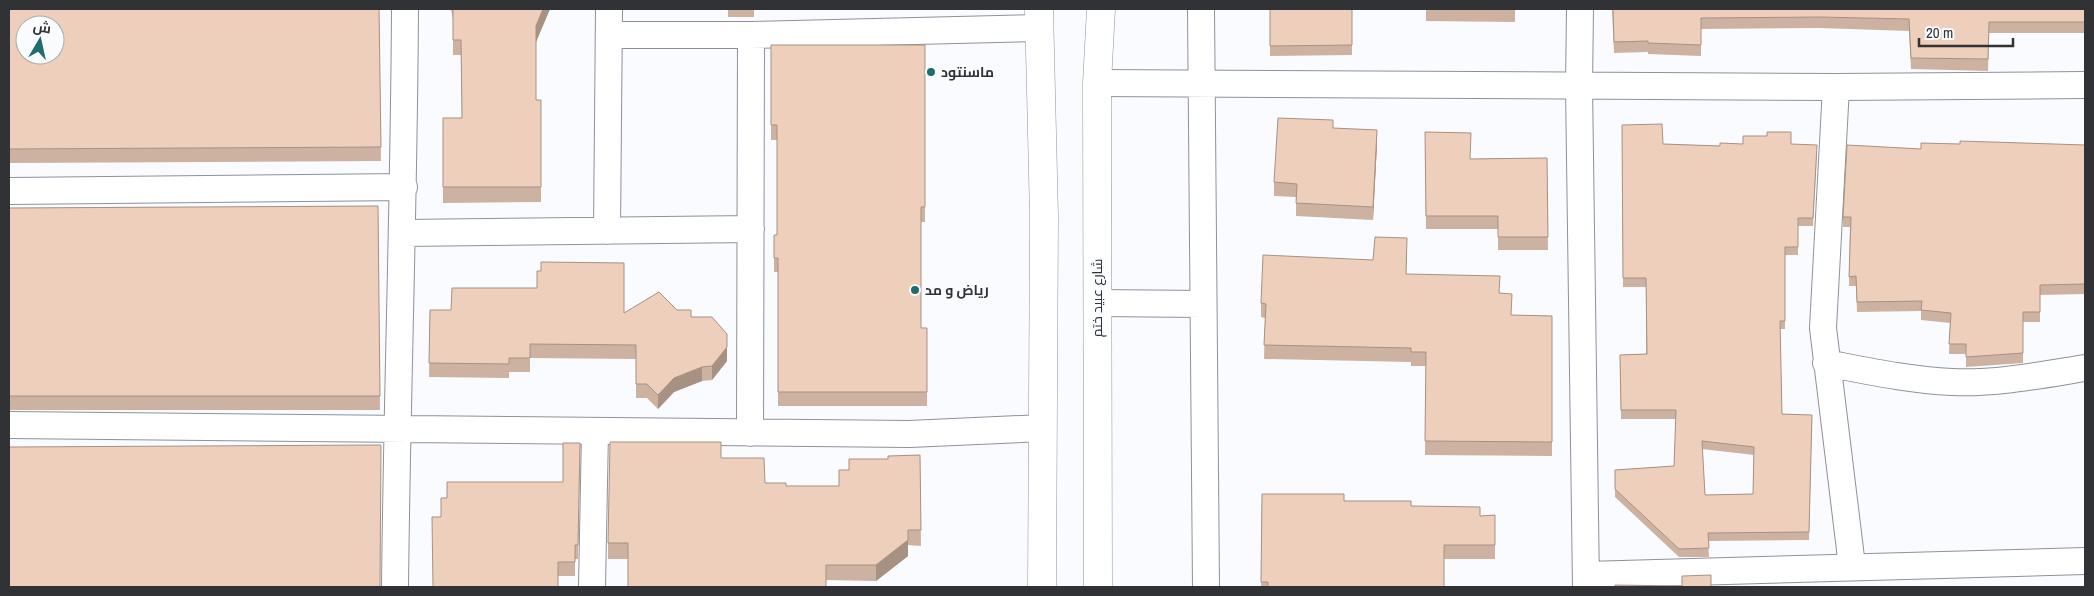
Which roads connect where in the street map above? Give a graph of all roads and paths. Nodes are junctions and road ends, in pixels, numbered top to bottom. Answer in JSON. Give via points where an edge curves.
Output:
{"nodes":[{"id":1,"x":405,"y":9,"type":"edge"},
{"id":2,"x":609,"y":9,"type":"edge"},
{"id":3,"x":1101,"y":9,"type":"edge"},
{"id":4,"x":1201,"y":9,"type":"edge"},
{"id":5,"x":1580,"y":9,"type":"edge"},
{"id":6,"x":1039,"y":19,"type":"edge"},
{"id":7,"x":751,"y":34,"type":"junction"},
{"id":8,"x":609,"y":35,"type":"junction"},
{"id":9,"x":1097,"y":83,"type":"junction"},
{"id":10,"x":1200,"y":85,"type":"junction"},
{"id":11,"x":2085,"y":85,"type":"edge"},
{"id":12,"x":1579,"y":86,"type":"junction"},
{"id":13,"x":1836,"y":87,"type":"junction"},
{"id":14,"x":404,"y":187,"type":"junction"},
{"id":15,"x":9,"y":191,"type":"edge"},
{"id":16,"x":751,"y":229,"type":"junction"},
{"id":17,"x":607,"y":231,"type":"junction"},
{"id":18,"x":402,"y":233,"type":"junction"},
{"id":19,"x":1097,"y":303,"type":"junction"},
{"id":20,"x":1203,"y":304,"type":"junction"},
{"id":21,"x":1826,"y":363,"type":"junction"},
{"id":22,"x":2085,"y":368,"type":"edge"},
{"id":23,"x":9,"y":425,"type":"edge"},
{"id":24,"x":1043,"y":428,"type":"junction"},
{"id":25,"x":396,"y":429,"type":"junction"},
{"id":26,"x":594,"y":432,"type":"junction"},
{"id":27,"x":750,"y":433,"type":"junction"},
{"id":28,"x":2085,"y":561,"type":"edge"},
{"id":29,"x":1852,"y":566,"type":"junction"},
{"id":30,"x":1586,"y":581,"type":"edge"},
{"id":31,"x":395,"y":587,"type":"edge"},
{"id":32,"x":592,"y":587,"type":"edge"},
{"id":33,"x":1042,"y":587,"type":"edge"},
{"id":34,"x":1098,"y":587,"type":"edge"},
{"id":35,"x":1206,"y":587,"type":"edge"}],
"edges":[{"from":1,"to":14,"type":"street"},
{"from":2,"to":8,"type":"street"},
{"from":3,"to":9,"type":"main road","name":"شارع عبيد ختم"},
{"from":4,"to":10,"type":"street"},
{"from":5,"to":12,"type":"street"},
{"from":6,"to":7,"type":"street"},
{"from":6,"to":24,"type":"main road","via":[[1044,216]]},
{"from":7,"to":8,"type":"street"},
{"from":7,"to":16,"type":"street"},
{"from":8,"to":17,"type":"street"},
{"from":9,"to":10,"type":"street"},
{"from":9,"to":19,"type":"main road","name":"شارع عبيد ختم"},
{"from":10,"to":12,"type":"street"},
{"from":10,"to":20,"type":"street"},
{"from":11,"to":13,"type":"street"},
{"from":12,"to":13,"type":"street"},
{"from":12,"to":30,"type":"street"},
{"from":13,"to":21,"type":"street","via":[[1823,328]]},
{"from":14,"to":15,"type":"street"},
{"from":14,"to":18,"type":"street"},
{"from":16,"to":17,"type":"street"},
{"from":16,"to":27,"type":"street"},
{"from":17,"to":18,"type":"street"},
{"from":18,"to":25,"type":"street"},
{"from":19,"to":20,"type":"street"},
{"from":19,"to":34,"type":"main road","name":"شارع عبيد ختم"},
{"from":20,"to":35,"type":"street"},
{"from":21,"to":22,"type":"street","via":[[1904,378],[1952,382],[1994,382]]},
{"from":21,"to":29,"type":"street"},
{"from":23,"to":25,"type":"street"},
{"from":24,"to":27,"type":"street","via":[[908,434]]},
{"from":24,"to":33,"type":"main road"},
{"from":25,"to":26,"type":"street"},
{"from":25,"to":31,"type":"street"},
{"from":26,"to":27,"type":"street"},
{"from":26,"to":32,"type":"street"},
{"from":28,"to":29,"type":"street"},
{"from":29,"to":30,"type":"street"}]}
